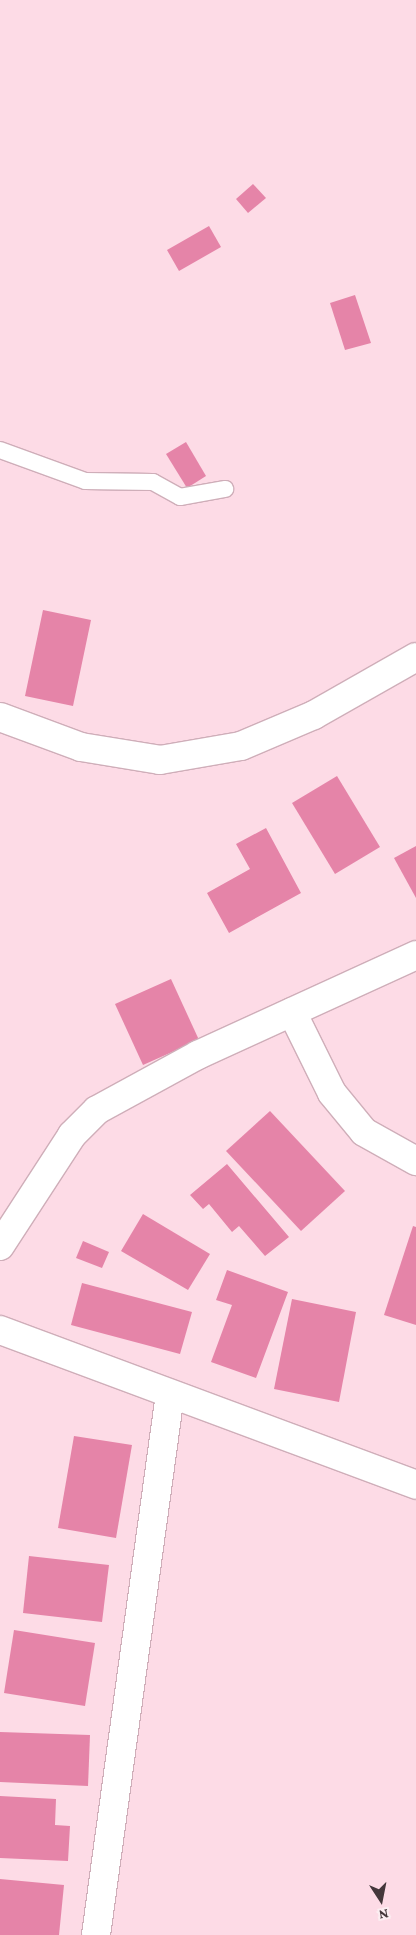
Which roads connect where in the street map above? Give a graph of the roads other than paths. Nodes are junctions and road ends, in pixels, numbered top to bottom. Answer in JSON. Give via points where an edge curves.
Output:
{"nodes":[{"id":1,"x":0,"y":450,"type":"edge"},
{"id":2,"x":225,"y":490,"type":"dead end"},
{"id":3,"x":416,"y":657,"type":"edge"},
{"id":4,"x":0,"y":716,"type":"edge"},
{"id":5,"x":416,"y":955,"type":"edge"},
{"id":6,"x":292,"y":1012,"type":"junction"},
{"id":7,"x":416,"y":1160,"type":"edge"},
{"id":8,"x":0,"y":1246,"type":"edge"},
{"id":9,"x":0,"y":1330,"type":"edge"},
{"id":10,"x":170,"y":1394,"type":"junction"},
{"id":11,"x":416,"y":1485,"type":"edge"},
{"id":12,"x":96,"y":1935,"type":"edge"}],
"edges":[{"from":1,"to":2,"type":"lane","via":[[84,481],[153,482],[180,497]]},
{"from":3,"to":4,"type":"street","via":[[314,715],[241,746],[160,760],[81,747]]},
{"from":5,"to":6,"type":"street"},
{"from":6,"to":7,"type":"street","via":[[332,1094],[364,1132]]},
{"from":6,"to":8,"type":"street","via":[[198,1055],[97,1110],[72,1135]]},
{"from":9,"to":10,"type":"street"},
{"from":10,"to":11,"type":"street"},
{"from":10,"to":12,"type":"street"}]}
